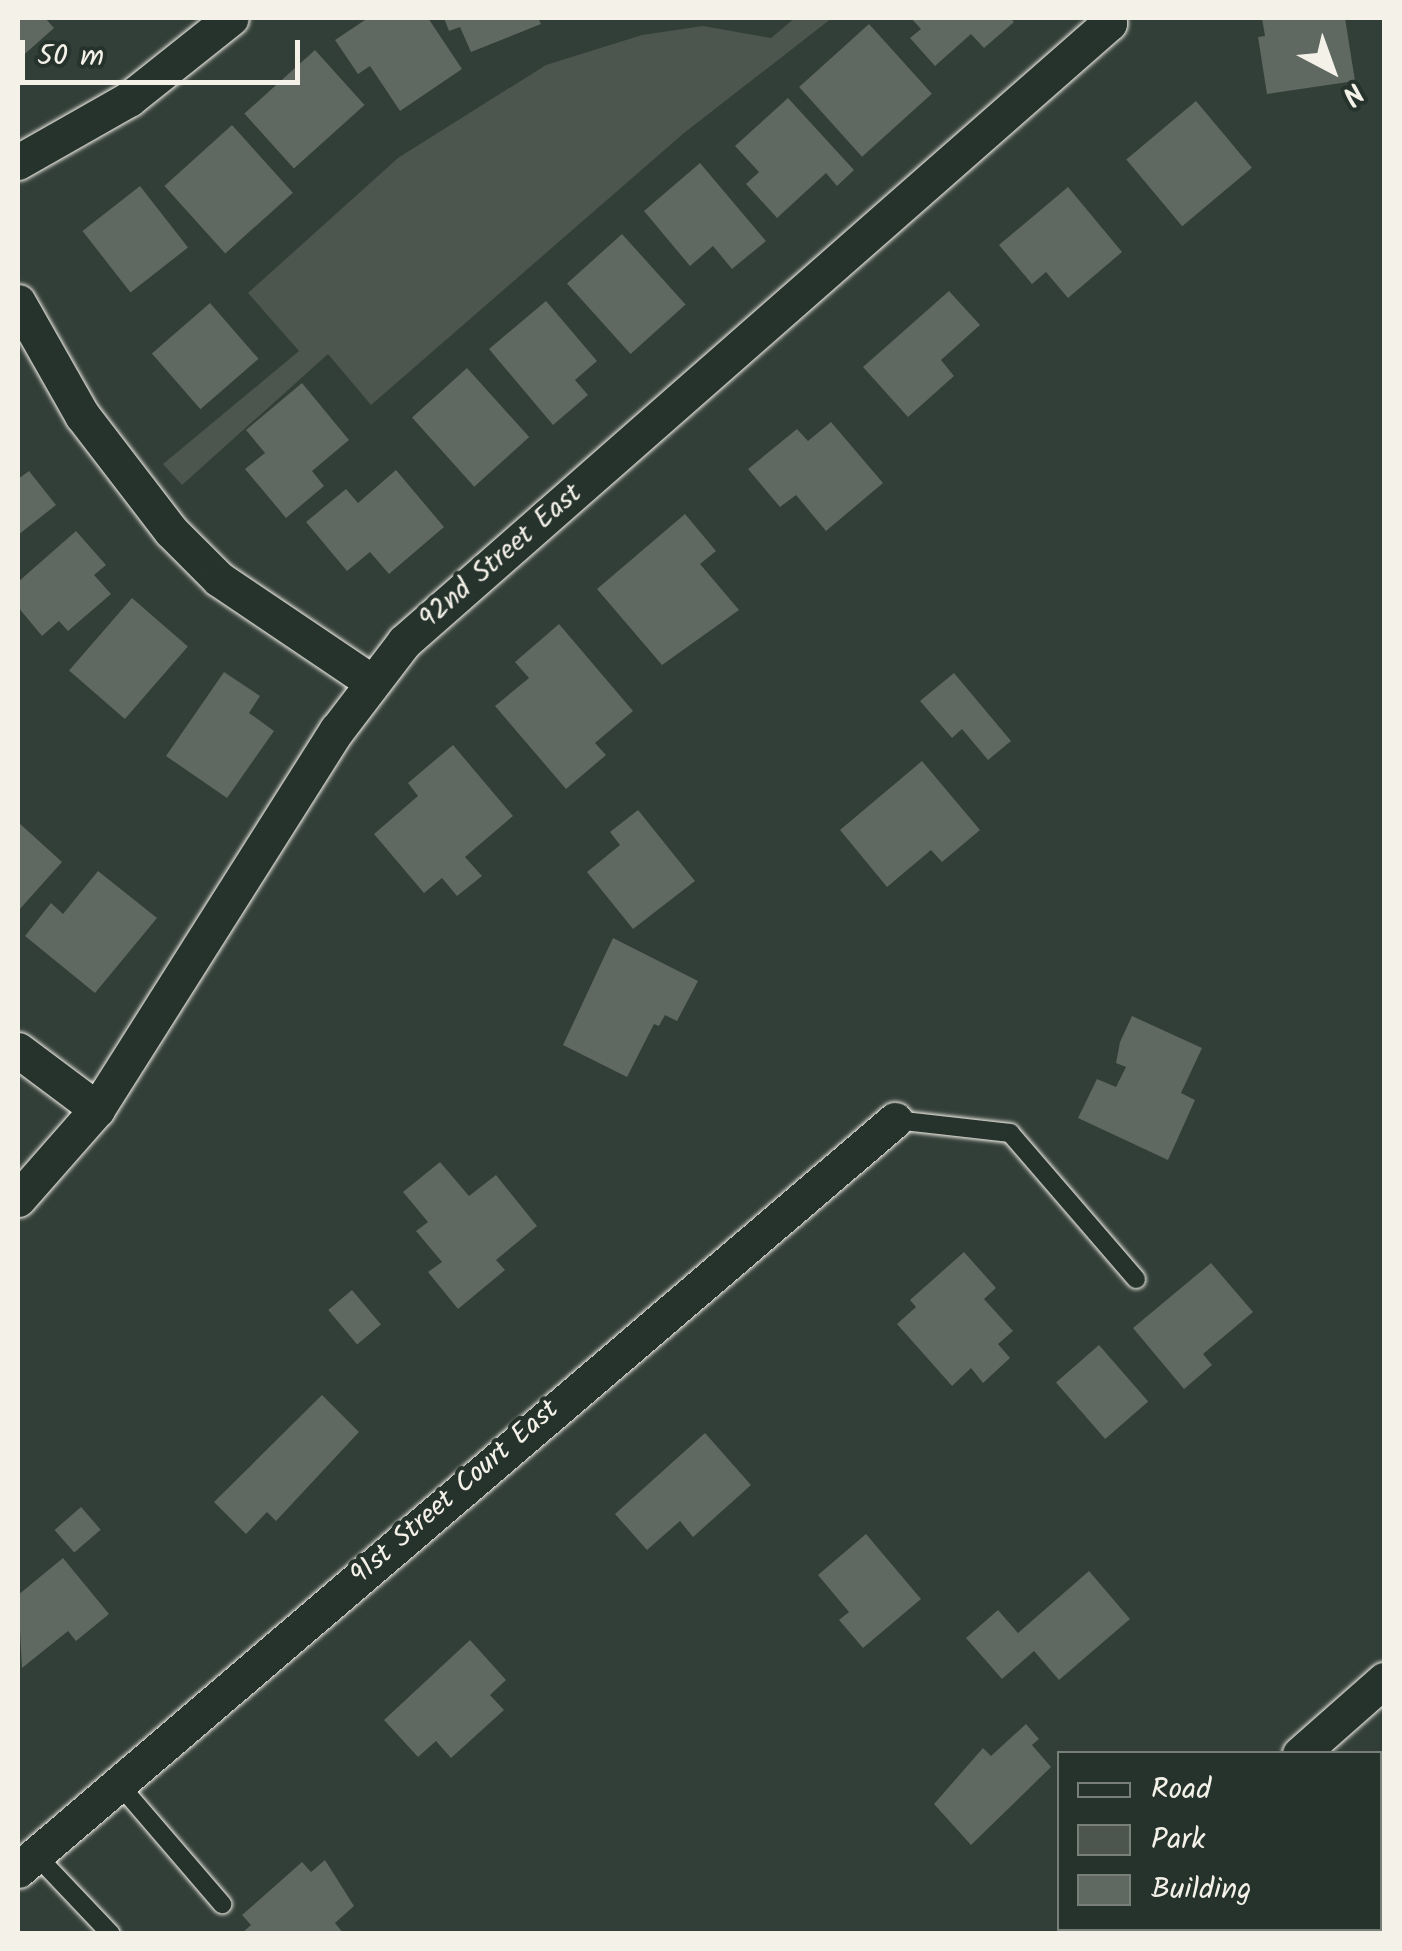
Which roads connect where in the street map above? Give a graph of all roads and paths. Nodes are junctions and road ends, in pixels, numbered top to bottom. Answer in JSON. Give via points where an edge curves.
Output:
{"nodes":[{"id":1,"x":231,"y":18,"type":"edge"},
{"id":2,"x":1108,"y":20,"type":"edge"},
{"id":3,"x":18,"y":162,"type":"edge"},
{"id":4,"x":18,"y":302,"type":"edge"},
{"id":5,"x":370,"y":680,"type":"junction"},
{"id":6,"x":18,"y":1050,"type":"edge"},
{"id":7,"x":97,"y":1108,"type":"junction"},
{"id":8,"x":895,"y":1120,"type":"joint"},
{"id":9,"x":18,"y":1199,"type":"edge"},
{"id":10,"x":1136,"y":1279,"type":"dead end"},
{"id":11,"x":1384,"y":1680,"type":"edge"},
{"id":12,"x":1303,"y":1751,"type":"edge"},
{"id":13,"x":118,"y":1784,"type":"junction"},
{"id":14,"x":26,"y":1862,"type":"edge"},
{"id":15,"x":222,"y":1904,"type":"dead end"},
{"id":16,"x":111,"y":1934,"type":"edge"}],
"edges":[{"from":1,"to":3,"type":"street","via":[[129,99]]},
{"from":2,"to":5,"type":"street","name":"92nd Street East","via":[[404,642]]},
{"from":4,"to":5,"type":"street","via":[[82,414],[171,531],[219,579]]},
{"from":5,"to":7,"type":"street","name":"92nd Street East"},
{"from":6,"to":7,"type":"street"},
{"from":7,"to":9,"type":"street","name":"92nd Street East"},
{"from":8,"to":10,"type":"lane","via":[[1010,1133]]},
{"from":8,"to":13,"type":"street","name":"91st Street Court East"},
{"from":11,"to":12,"type":"street"},
{"from":13,"to":14,"type":"street","name":"91st Street Court East"},
{"from":13,"to":15,"type":"lane"},
{"from":14,"to":16,"type":"lane"}]}
